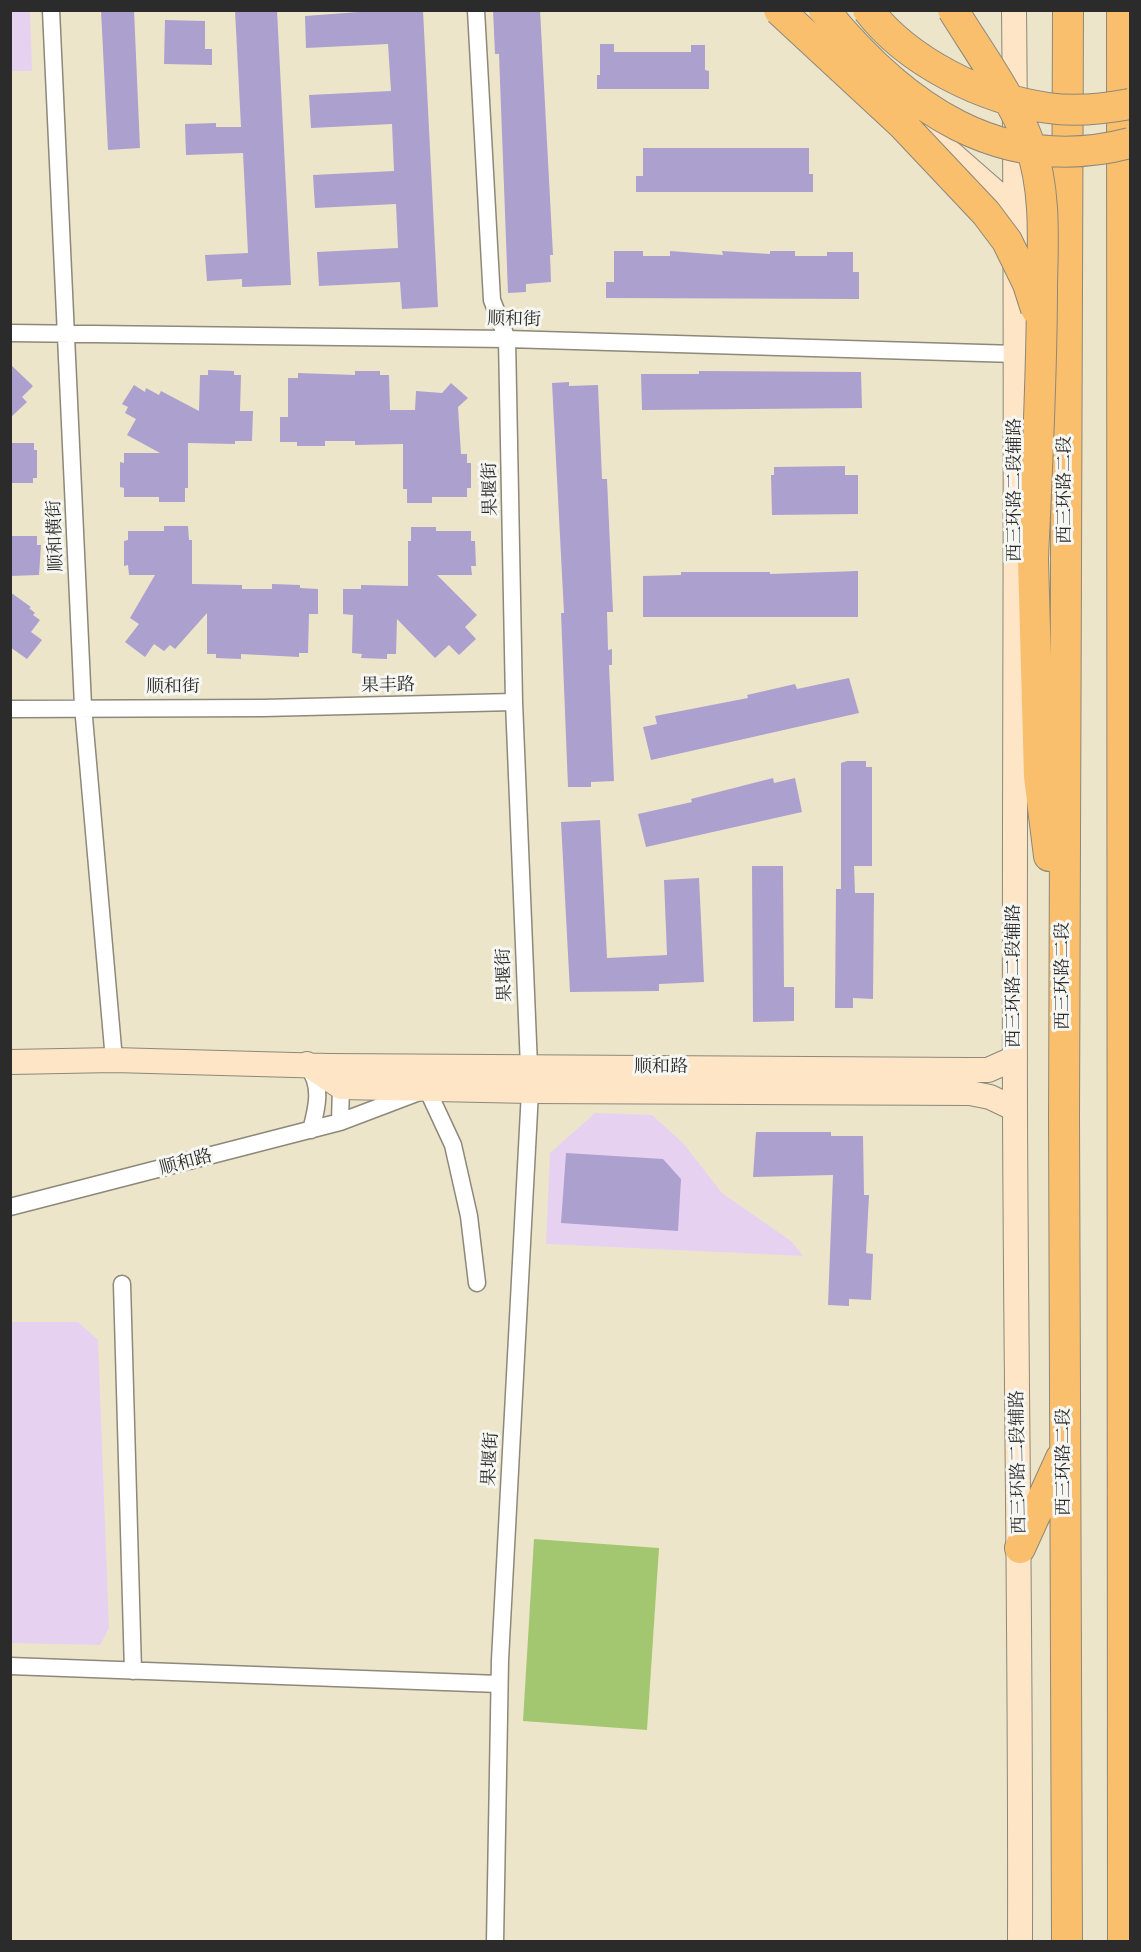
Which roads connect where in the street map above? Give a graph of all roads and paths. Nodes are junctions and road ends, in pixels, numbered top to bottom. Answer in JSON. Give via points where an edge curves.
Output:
{"nodes":[{"id":1,"x":51,"y":10,"type":"edge"},
{"id":2,"x":476,"y":10,"type":"edge"},
{"id":3,"x":779,"y":10,"type":"edge"},
{"id":4,"x":789,"y":10,"type":"edge"},
{"id":5,"x":824,"y":10,"type":"edge"},
{"id":6,"x":868,"y":10,"type":"edge"},
{"id":7,"x":953,"y":10,"type":"edge"},
{"id":8,"x":1014,"y":10,"type":"edge"},
{"id":9,"x":1068,"y":10,"type":"edge"},
{"id":10,"x":1122,"y":10,"type":"edge"},
{"id":11,"x":1131,"y":104,"type":"edge"},
{"id":12,"x":1131,"y":142,"type":"edge"},
{"id":13,"x":1016,"y":210,"type":"junction"},
{"id":14,"x":1042,"y":329,"type":"junction"},
{"id":15,"x":10,"y":333,"type":"edge"},
{"id":16,"x":67,"y":334,"type":"junction"},
{"id":17,"x":507,"y":339,"type":"junction"},
{"id":18,"x":1016,"y":354,"type":"junction"},
{"id":19,"x":514,"y":702,"type":"junction"},
{"id":20,"x":82,"y":706,"type":"junction"},
{"id":21,"x":263,"y":708,"type":"joint"},
{"id":22,"x":10,"y":709,"type":"edge"},
{"id":23,"x":1131,"y":920,"type":"edge"},
{"id":24,"x":1064,"y":991,"type":"junction"},
{"id":25,"x":1122,"y":992,"type":"junction"},
{"id":26,"x":1015,"y":1058,"type":"junction"},
{"id":27,"x":114,"y":1060,"type":"junction"},
{"id":28,"x":10,"y":1062,"type":"edge"},
{"id":29,"x":305,"y":1063,"type":"junction"},
{"id":30,"x":329,"y":1066,"type":"junction"},
{"id":31,"x":529,"y":1080,"type":"junction"},
{"id":32,"x":341,"y":1087,"type":"junction"},
{"id":33,"x":427,"y":1089,"type":"junction"},
{"id":34,"x":1015,"y":1109,"type":"junction"},
{"id":35,"x":340,"y":1122,"type":"junction"},
{"id":36,"x":311,"y":1130,"type":"junction"},
{"id":37,"x":10,"y":1207,"type":"edge"},
{"id":38,"x":477,"y":1283,"type":"dead end"},
{"id":39,"x":122,"y":1284,"type":"dead end"},
{"id":40,"x":1065,"y":1449,"type":"junction"},
{"id":41,"x":1020,"y":1548,"type":"junction"},
{"id":42,"x":1126,"y":1554,"type":"edge"},
{"id":43,"x":10,"y":1666,"type":"edge"},
{"id":44,"x":133,"y":1671,"type":"junction"},
{"id":45,"x":499,"y":1683,"type":"junction"},
{"id":46,"x":495,"y":1941,"type":"edge"},
{"id":47,"x":1020,"y":1941,"type":"edge"},
{"id":48,"x":1067,"y":1941,"type":"edge"},
{"id":49,"x":1123,"y":1941,"type":"edge"}],
"edges":[{"from":1,"to":16,"type":"street","name":"顺和横街"},
{"from":2,"to":17,"type":"street","name":"果堰街","via":[[492,300]]},
{"from":3,"to":14,"type":"highway","bridge":true,"via":[[902,124],[986,213],[1024,275]]},
{"from":4,"to":13,"type":"main road"},
{"from":5,"to":12,"type":"highway","bridge":true,"via":[[884,76],[926,109],[962,128],[1000,143],[1055,151],[1098,151]]},
{"from":6,"to":11,"type":"highway","bridge":true,"via":[[913,52],[957,79],[1001,98],[1048,108],[1098,110]]},
{"from":7,"to":14,"type":"highway","bridge":true,"via":[[1002,87],[1030,146],[1043,232]]},
{"from":8,"to":13,"type":"main road","name":"西三环路二段辅路"},
{"from":9,"to":24,"type":"highway","name":"西三环路二段","bridge":true},
{"from":10,"to":25,"type":"highway","bridge":true},
{"from":13,"to":18,"type":"main road","name":"西三环路二段辅路"},
{"from":14,"to":24,"type":"highway","bridge":true,"via":[[1033,559],[1040,776]]},
{"from":15,"to":16,"type":"street","name":"顺和街"},
{"from":16,"to":17,"type":"street","name":"顺和街"},
{"from":16,"to":20,"type":"street","name":"顺和横街"},
{"from":17,"to":18,"type":"street","name":"顺和街"},
{"from":17,"to":19,"type":"street","name":"果堰街"},
{"from":18,"to":26,"type":"main road","name":"西三环路二段辅路"},
{"from":19,"to":21,"type":"street","name":"果丰路"},
{"from":19,"to":31,"type":"street","name":"果堰街"},
{"from":20,"to":21,"type":"street","name":"顺和街"},
{"from":20,"to":22,"type":"street","name":"顺和街"},
{"from":20,"to":27,"type":"street","name":"顺和横街"},
{"from":23,"to":25,"type":"highway"},
{"from":24,"to":40,"type":"highway","name":"西三环路二段"},
{"from":25,"to":42,"type":"highway"},
{"from":26,"to":31,"type":"main road","name":"顺和路","via":[[988,1070]]},
{"from":26,"to":34,"type":"main road","name":"西三环路二段辅路"},
{"from":27,"to":28,"type":"main road","name":"顺和路"},
{"from":27,"to":29,"type":"main road","name":"顺和路"},
{"from":29,"to":30,"type":"main road","name":"顺和路"},
{"from":29,"to":32,"type":"main road"},
{"from":29,"to":36,"type":"street","via":[[316,1076],[316,1111]]},
{"from":30,"to":31,"type":"main road","name":"顺和路"},
{"from":30,"to":32,"type":"street"},
{"from":31,"to":33,"type":"main road","name":"顺和路"},
{"from":31,"to":34,"type":"main road","name":"顺和路","via":[[970,1093]]},
{"from":31,"to":45,"type":"street","name":"果堰街"},
{"from":32,"to":33,"type":"main road","name":"顺和路"},
{"from":32,"to":35,"type":"street"},
{"from":33,"to":35,"type":"street","name":"顺和路"},
{"from":33,"to":38,"type":"street","via":[[453,1145],[469,1216]]},
{"from":34,"to":41,"type":"main road","name":"西三环路二段辅路"},
{"from":35,"to":36,"type":"street","name":"顺和路"},
{"from":36,"to":37,"type":"street","name":"顺和路"},
{"from":39,"to":44,"type":"street"},
{"from":40,"to":41,"type":"highway"},
{"from":40,"to":48,"type":"highway","name":"西三环路二段"},
{"from":41,"to":47,"type":"main road","name":"西三环路二段辅路"},
{"from":42,"to":49,"type":"highway"},
{"from":43,"to":44,"type":"street"},
{"from":44,"to":45,"type":"street"},
{"from":45,"to":46,"type":"street","name":"果堰街"}]}
